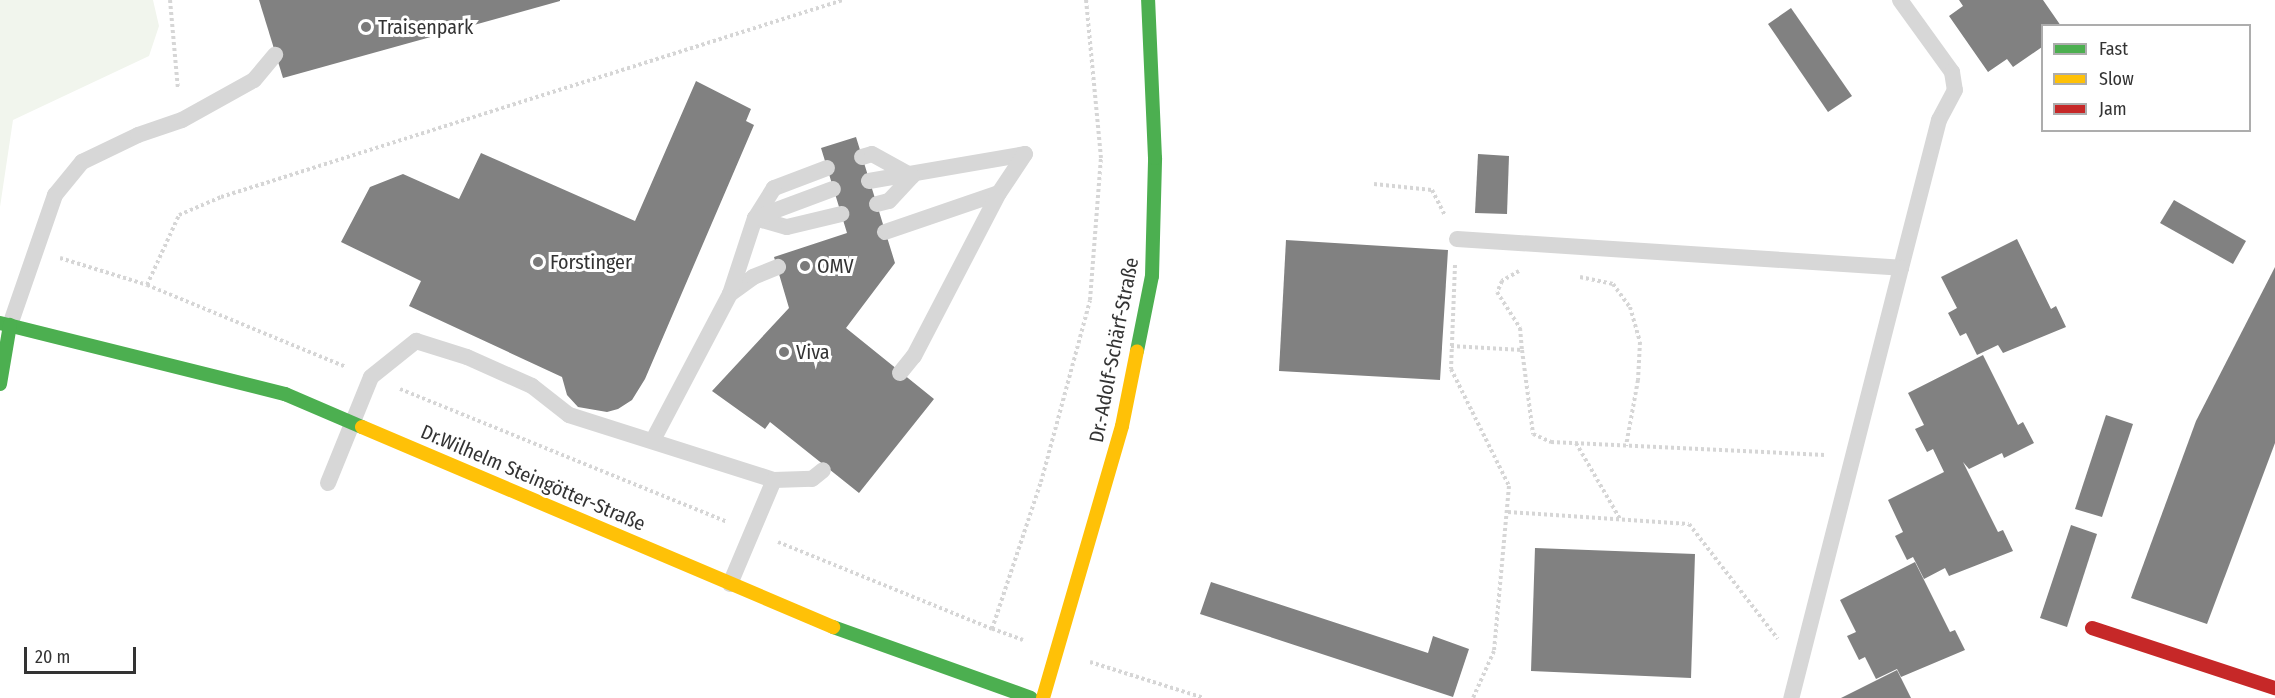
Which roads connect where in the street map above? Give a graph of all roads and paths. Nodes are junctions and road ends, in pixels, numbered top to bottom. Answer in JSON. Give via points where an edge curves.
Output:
{"nodes":[{"id":1,"x":170,"y":0,"type":"edge"},
{"id":2,"x":843,"y":0,"type":"edge"},
{"id":3,"x":1086,"y":0,"type":"edge"},
{"id":4,"x":1148,"y":0,"type":"edge"},
{"id":5,"x":1900,"y":0,"type":"edge"},
{"id":6,"x":275,"y":55,"type":"dead end"},
{"id":7,"x":182,"y":120,"type":"junction"},
{"id":8,"x":862,"y":157,"type":"dead end"},
{"id":9,"x":827,"y":168,"type":"dead end"},
{"id":10,"x":912,"y":176,"type":"junction"},
{"id":11,"x":869,"y":181,"type":"dead end"},
{"id":12,"x":1374,"y":184,"type":"dead end"},
{"id":13,"x":833,"y":189,"type":"dead end"},
{"id":14,"x":999,"y":193,"type":"junction"},
{"id":15,"x":877,"y":204,"type":"dead end"},
{"id":16,"x":841,"y":214,"type":"dead end"},
{"id":17,"x":756,"y":218,"type":"junction"},
{"id":18,"x":885,"y":232,"type":"dead end"},
{"id":19,"x":1456,"y":239,"type":"junction"},
{"id":20,"x":34,"y":249,"type":"junction"},
{"id":21,"x":778,"y":267,"type":"dead end"},
{"id":22,"x":1901,"y":268,"type":"junction"},
{"id":23,"x":1521,"y":270,"type":"dead end"},
{"id":24,"x":1578,"y":277,"type":"dead end"},
{"id":25,"x":147,"y":285,"type":"junction"},
{"id":26,"x":730,"y":294,"type":"junction"},
{"id":27,"x":5,"y":324,"type":"edge"},
{"id":28,"x":1451,"y":346,"type":"junction"},
{"id":29,"x":1522,"y":350,"type":"junction"},
{"id":30,"x":900,"y":373,"type":"dead end"},
{"id":31,"x":371,"y":377,"type":"junction"},
{"id":32,"x":0,"y":384,"type":"edge"},
{"id":33,"x":351,"y":423,"type":"junction"},
{"id":34,"x":653,"y":440,"type":"junction"},
{"id":35,"x":1576,"y":443,"type":"junction"},
{"id":36,"x":1626,"y":446,"type":"junction"},
{"id":37,"x":1853,"y":456,"type":"junction"},
{"id":38,"x":823,"y":470,"type":"dead end"},
{"id":39,"x":774,"y":480,"type":"junction"},
{"id":40,"x":328,"y":483,"type":"dead end"},
{"id":41,"x":1508,"y":512,"type":"junction"},
{"id":42,"x":1620,"y":520,"type":"junction"},
{"id":43,"x":751,"y":532,"type":"junction"},
{"id":44,"x":730,"y":584,"type":"junction"},
{"id":45,"x":2092,"y":628,"type":"dead end"},
{"id":46,"x":992,"y":629,"type":"junction"},
{"id":47,"x":1057,"y":651,"type":"junction"},
{"id":48,"x":1799,"y":666,"type":"junction"},
{"id":49,"x":2275,"y":688,"type":"edge"},
{"id":50,"x":1031,"y":698,"type":"edge"},
{"id":51,"x":1044,"y":698,"type":"edge"},
{"id":52,"x":1204,"y":698,"type":"edge"},
{"id":53,"x":1473,"y":698,"type":"edge"},
{"id":54,"x":1791,"y":698,"type":"edge"}],
"edges":[{"from":1,"to":7,"type":"path"},
{"from":2,"to":25,"type":"path","via":[[221,197],[179,215]]},
{"from":3,"to":46,"type":"path","via":[[1101,158],[1090,300],[1041,482]]},
{"from":4,"to":47,"type":"main road","name":"Dr.-Adolf-Schärf-Straße","via":[[1155,158],[1152,276],[1122,426]]},
{"from":5,"to":22,"type":"lane","via":[[1952,72],[1955,90],[1939,120]]},
{"from":6,"to":7,"type":"lane","via":[[254,80]]},
{"from":7,"to":20,"type":"lane","via":[[138,135],[82,162],[54,195]]},
{"from":8,"to":10,"type":"lane","via":[[872,154]]},
{"from":9,"to":17,"type":"lane","via":[[774,188]]},
{"from":10,"to":11,"type":"lane"},
{"from":10,"to":14,"type":"lane","via":[[1025,154]]},
{"from":10,"to":15,"type":"lane","via":[[889,201]]},
{"from":12,"to":19,"type":"path","via":[[1432,190]]},
{"from":13,"to":17,"type":"lane"},
{"from":14,"to":18,"type":"lane"},
{"from":14,"to":30,"type":"lane","via":[[914,356]]},
{"from":16,"to":17,"type":"lane","via":[[787,227]]},
{"from":17,"to":26,"type":"lane"},
{"from":19,"to":22,"type":"lane"},
{"from":19,"to":28,"type":"path"},
{"from":20,"to":25,"type":"path"},
{"from":20,"to":27,"type":"lane"},
{"from":21,"to":26,"type":"lane","via":[[753,277]]},
{"from":22,"to":37,"type":"lane"},
{"from":23,"to":29,"type":"path","via":[[1502,281],[1497,292],[1520,328]]},
{"from":24,"to":36,"type":"path","via":[[1613,284],[1630,307],[1637,333],[1638,380]]},
{"from":25,"to":31,"type":"path"},
{"from":26,"to":34,"type":"lane"},
{"from":27,"to":32,"type":"main road"},
{"from":27,"to":33,"type":"main road","name":"Dr.Wilhelm Steingötter-Straße","via":[[285,394]]},
{"from":28,"to":29,"type":"path"},
{"from":28,"to":41,"type":"path","via":[[1451,369],[1509,486]]},
{"from":29,"to":35,"type":"path","via":[[1533,434],[1551,442]]},
{"from":31,"to":33,"type":"lane"},
{"from":31,"to":34,"type":"lane","via":[[416,341],[467,357],[532,386],[569,415]]},
{"from":31,"to":43,"type":"path"},
{"from":33,"to":40,"type":"lane"},
{"from":33,"to":44,"type":"main road","name":"Dr.Wilhelm Steingötter-Straße"},
{"from":34,"to":39,"type":"lane"},
{"from":35,"to":36,"type":"path"},
{"from":35,"to":42,"type":"path"},
{"from":36,"to":37,"type":"path"},
{"from":37,"to":48,"type":"lane"},
{"from":38,"to":39,"type":"lane","via":[[812,479]]},
{"from":39,"to":43,"type":"lane"},
{"from":41,"to":42,"type":"path"},
{"from":41,"to":53,"type":"path","via":[[1494,651]]},
{"from":42,"to":48,"type":"path","via":[[1689,524]]},
{"from":43,"to":44,"type":"lane"},
{"from":43,"to":46,"type":"path"},
{"from":44,"to":50,"type":"main road","name":"Dr.Wilhelm Steingötter-Straße","via":[[850,634]]},
{"from":45,"to":49,"type":"main road"},
{"from":46,"to":47,"type":"path"},
{"from":47,"to":51,"type":"main road","name":"Dr.-Adolf-Schärf-Straße"},
{"from":47,"to":52,"type":"path"},
{"from":48,"to":54,"type":"lane"}]}
